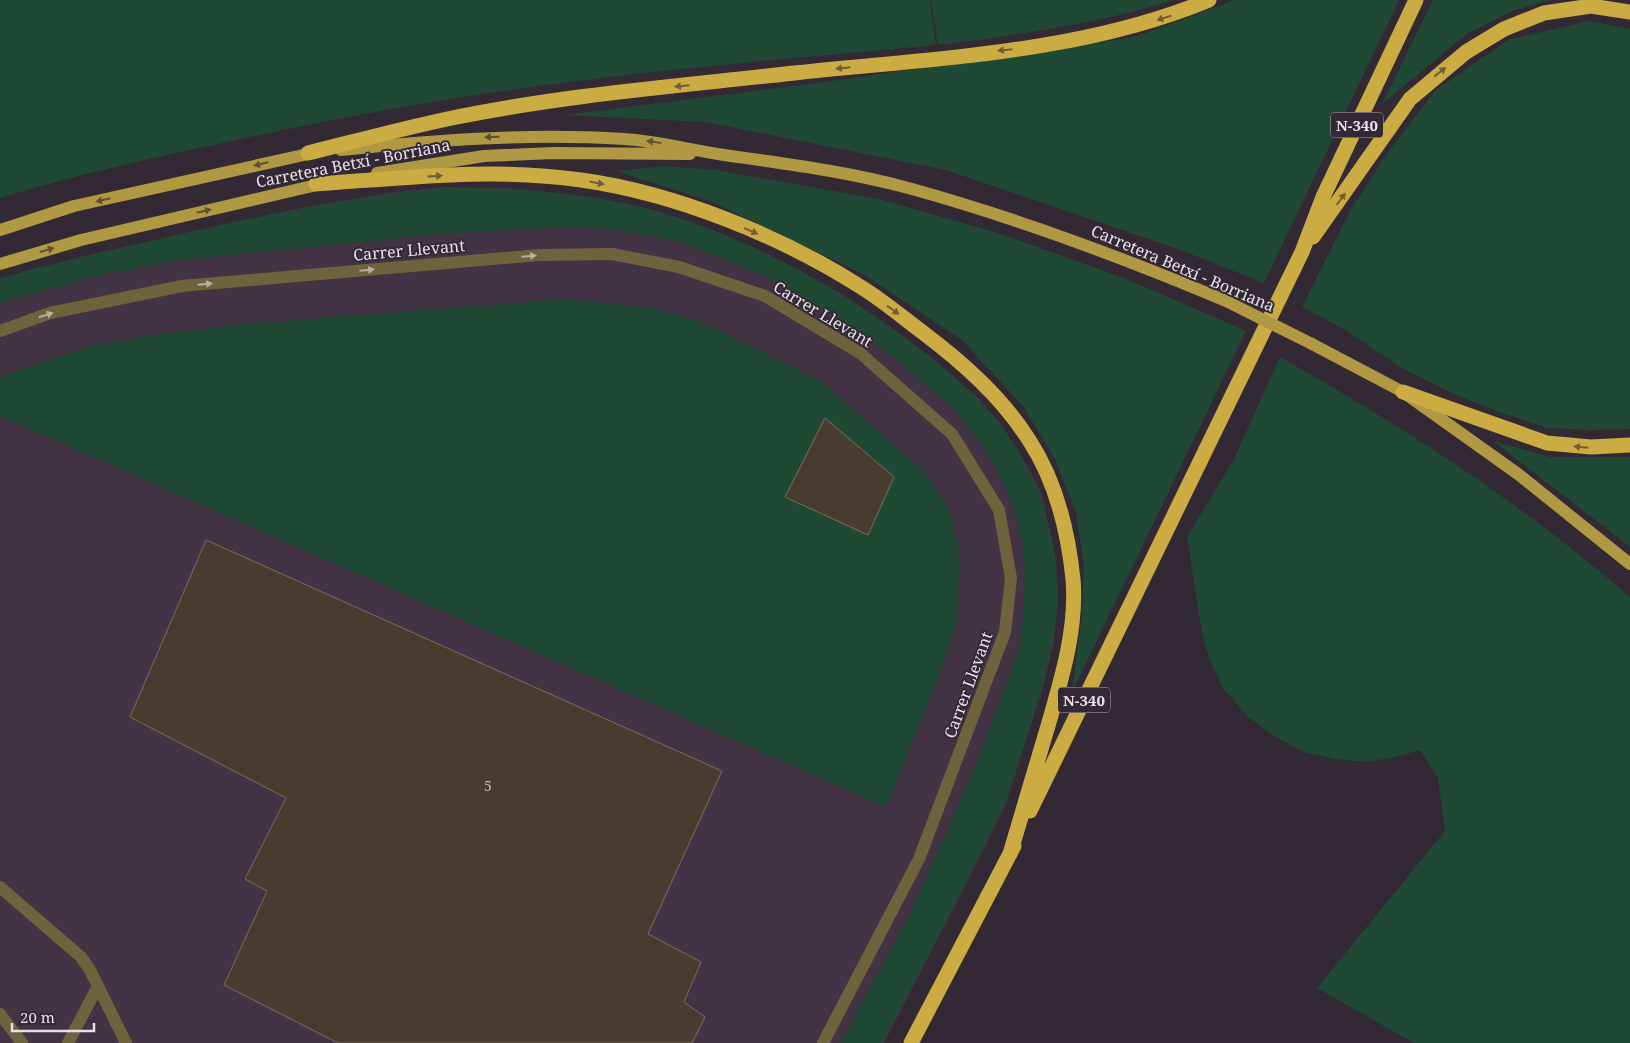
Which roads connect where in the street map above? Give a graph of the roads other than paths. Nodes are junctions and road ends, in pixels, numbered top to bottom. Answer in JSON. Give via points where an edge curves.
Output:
{"nodes":[{"id":1,"x":1209,"y":0,"type":"edge"},
{"id":2,"x":1416,"y":0,"type":"edge"},
{"id":3,"x":1630,"y":12,"type":"edge"},
{"id":4,"x":308,"y":153,"type":"junction"},
{"id":5,"x":720,"y":154,"type":"junction"},
{"id":6,"x":316,"y":184,"type":"junction"},
{"id":7,"x":0,"y":230,"type":"edge"},
{"id":8,"x":1302,"y":252,"type":"junction"},
{"id":9,"x":0,"y":264,"type":"edge"},
{"id":10,"x":0,"y":331,"type":"edge"},
{"id":11,"x":1402,"y":392,"type":"junction"},
{"id":12,"x":1630,"y":445,"type":"edge"},
{"id":13,"x":1630,"y":564,"type":"edge"},
{"id":14,"x":1010,"y":854,"type":"junction"},
{"id":15,"x":0,"y":887,"type":"edge"},
{"id":16,"x":98,"y":986,"type":"junction"},
{"id":17,"x":0,"y":1014,"type":"edge"},
{"id":18,"x":22,"y":1043,"type":"edge"},
{"id":19,"x":68,"y":1043,"type":"edge"},
{"id":20,"x":126,"y":1043,"type":"edge"},
{"id":21,"x":823,"y":1043,"type":"edge"},
{"id":22,"x":911,"y":1043,"type":"edge"}],
"edges":[{"from":1,"to":4,"type":"highway","one_way":true,"via":[[1125,29],[1016,49],[581,97],[452,118]]},
{"from":2,"to":8,"type":"highway","number":"N-340","via":[[1323,197]]},
{"from":8,"to":3,"type":"highway","one_way":true,"via":[[1410,99],[1466,52],[1504,29],[1544,13],[1591,6]]},
{"from":5,"to":4,"type":"main road","name":"Carretera Betxí - Borriana","one_way":true,"via":[[626,139],[542,135],[455,139]]},
{"from":4,"to":7,"type":"main road","name":"Carretera Betxí - Borriana","one_way":true,"via":[[74,206]]},
{"from":5,"to":6,"type":"main road","name":"Carretera Betxí - Borriana","via":[[484,156]]},
{"from":5,"to":11,"type":"main road","name":"Carretera Betxí - Borriana","bridge":true,"via":[[814,168],[911,189],[1059,234],[1226,301]]},
{"from":9,"to":6,"type":"main road","name":"Carretera Betxí - Borriana","one_way":true,"via":[[81,240]]},
{"from":6,"to":14,"type":"highway","one_way":true,"via":[[474,174],[538,175],[631,190],[707,213],[816,260],[863,288],[935,342],[988,389],[1017,422],[1045,468],[1064,524],[1073,582],[1067,654]]},
{"from":8,"to":14,"type":"highway","number":"N-340"},
{"from":10,"to":21,"type":"street","name":"Carrer Llevant","one_way":true,"via":[[50,313],[182,286],[540,255],[612,254],[679,267],[765,296],[860,353],[952,434],[999,510],[1011,578],[1005,632],[919,859]]},
{"from":12,"to":11,"type":"highway","one_way":true,"via":[[1591,448],[1547,443]]},
{"from":11,"to":13,"type":"main road","name":"Carretera Betxí - Borriana","via":[[1518,474]]},
{"from":14,"to":22,"type":"highway","number":"N-340"},
{"from":15,"to":16,"type":"street","via":[[81,957]]},
{"from":16,"to":19,"type":"street"},
{"from":16,"to":20,"type":"street"},
{"from":17,"to":18,"type":"street"}]}
